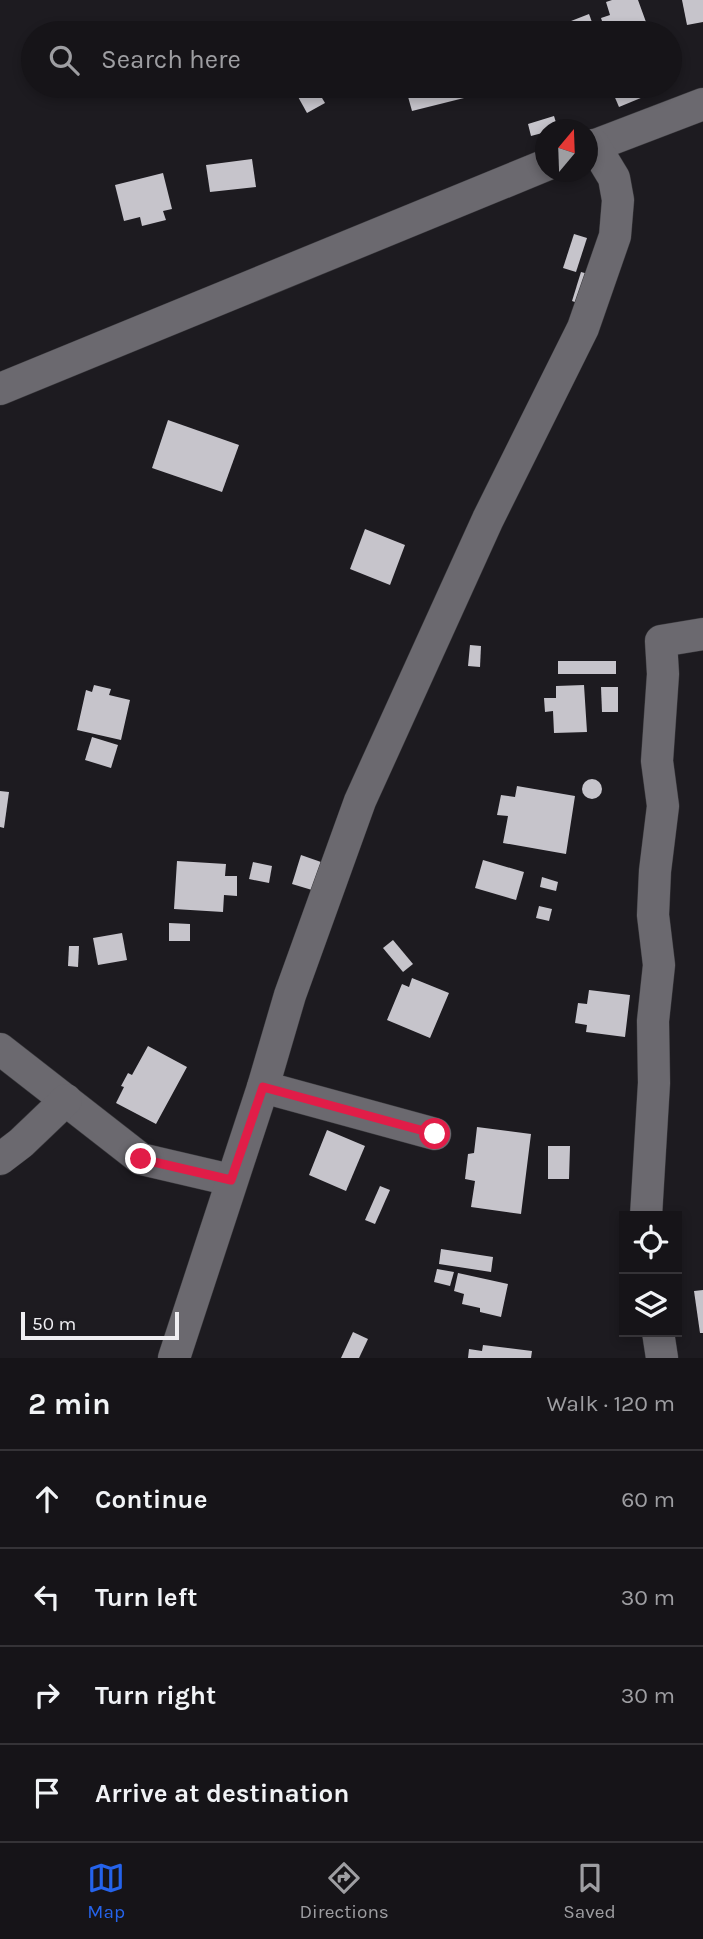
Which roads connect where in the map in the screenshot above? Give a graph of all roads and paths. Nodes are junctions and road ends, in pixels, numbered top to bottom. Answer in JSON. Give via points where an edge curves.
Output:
{"nodes":[{"id":1,"x":703,"y":104,"type":"edge"},
{"id":2,"x":598,"y":144,"type":"edge"},
{"id":3,"x":598,"y":156,"type":"edge"},
{"id":4,"x":535,"y":169,"type":"edge"},
{"id":5,"x":0,"y":389,"type":"edge"},
{"id":6,"x":703,"y":634,"type":"edge"},
{"id":7,"x":0,"y":1049,"type":"edge"},
{"id":8,"x":263,"y":1087,"type":"junction"},
{"id":9,"x":66,"y":1100,"type":"junction"},
{"id":10,"x":435,"y":1134,"type":"dead end"},
{"id":11,"x":0,"y":1159,"type":"edge"},
{"id":12,"x":231,"y":1180,"type":"junction"},
{"id":13,"x":646,"y":1211,"type":"edge"},
{"id":14,"x":658,"y":1337,"type":"edge"},
{"id":15,"x":174,"y":1358,"type":"edge"},
{"id":16,"x":662,"y":1358,"type":"edge"}],
"edges":[{"from":1,"to":2,"type":"street"},
{"from":3,"to":8,"type":"street","via":[[614,178],[618,200],[615,236],[583,328],[488,519],[360,801],[290,995]]},
{"from":4,"to":5,"type":"street"},
{"from":6,"to":13,"type":"street","via":[[661,641],[657,761],[663,806],[653,915],[659,965]]},
{"from":7,"to":9,"type":"street"},
{"from":8,"to":10,"type":"street"},
{"from":8,"to":12,"type":"street"},
{"from":9,"to":11,"type":"street"},
{"from":9,"to":12,"type":"street","via":[[141,1159]]},
{"from":12,"to":15,"type":"street"},
{"from":14,"to":16,"type":"street"}]}
